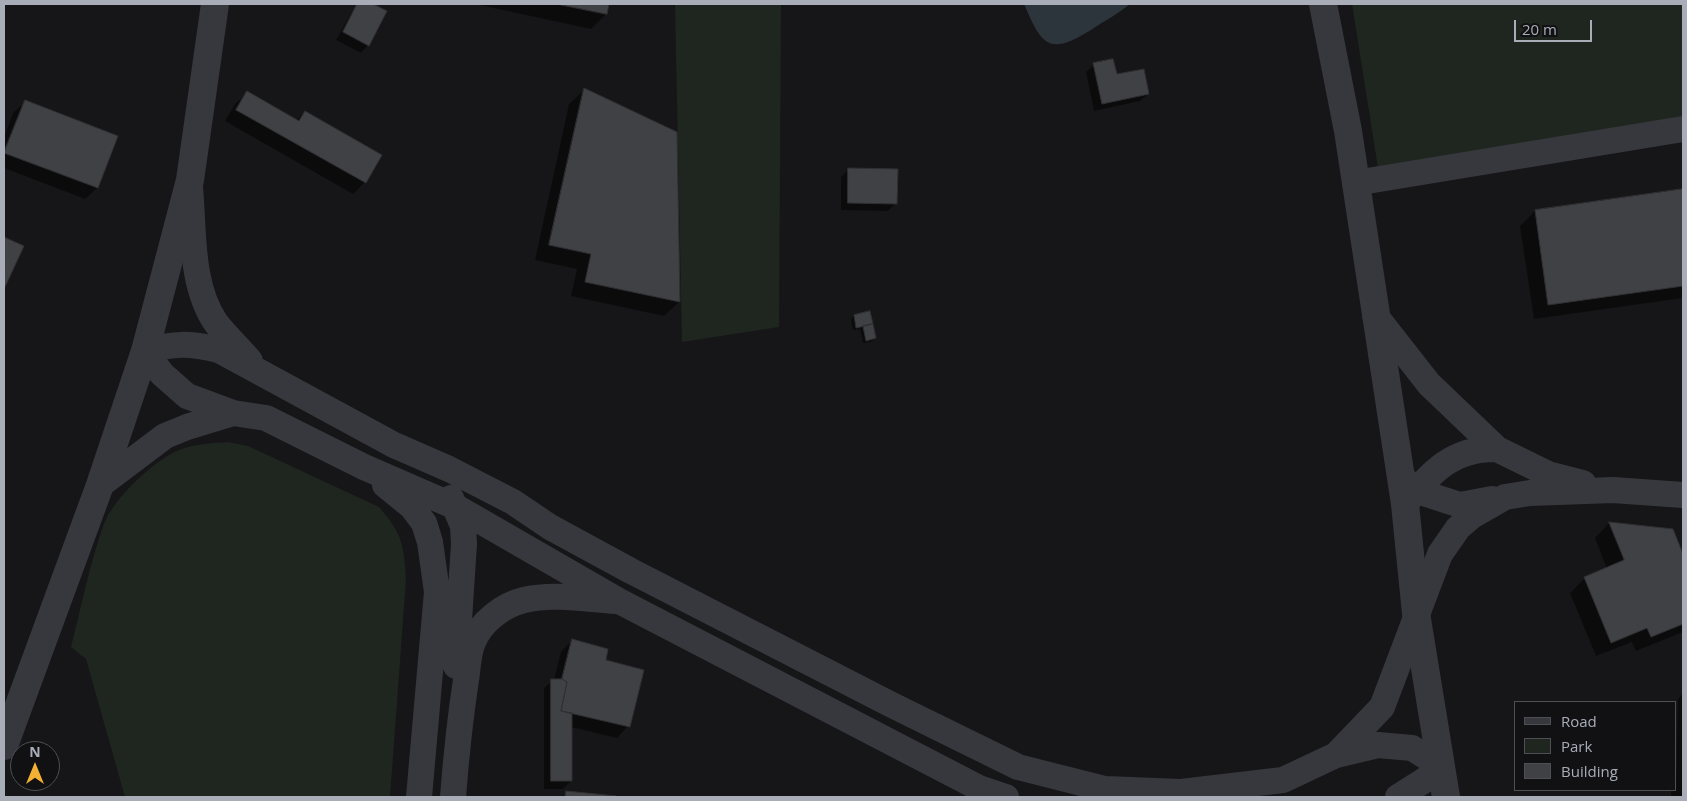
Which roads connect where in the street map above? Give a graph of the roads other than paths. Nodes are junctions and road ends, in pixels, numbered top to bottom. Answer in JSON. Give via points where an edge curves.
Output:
{"nodes":[{"id":1,"x":215,"y":4,"type":"edge"},
{"id":2,"x":1323,"y":4,"type":"edge"},
{"id":3,"x":1683,"y":128,"type":"edge"},
{"id":4,"x":190,"y":180,"type":"junction"},
{"id":5,"x":1355,"y":184,"type":"junction"},
{"id":6,"x":1375,"y":315,"type":"junction"},
{"id":7,"x":144,"y":351,"type":"junction"},
{"id":8,"x":264,"y":376,"type":"junction"},
{"id":9,"x":233,"y":413,"type":"junction"},
{"id":10,"x":394,"y":446,"type":"junction"},
{"id":11,"x":1497,"y":449,"type":"junction"},
{"id":12,"x":364,"y":467,"type":"junction"},
{"id":13,"x":100,"y":485,"type":"junction"},
{"id":14,"x":1613,"y":490,"type":"junction"},
{"id":15,"x":1408,"y":491,"type":"junction"},
{"id":16,"x":1683,"y":495,"type":"edge"},
{"id":17,"x":1504,"y":497,"type":"junction"},
{"id":18,"x":456,"y":507,"type":"junction"},
{"id":19,"x":550,"y":527,"type":"junction"},
{"id":20,"x":438,"y":592,"type":"junction"},
{"id":21,"x":619,"y":601,"type":"junction"},
{"id":22,"x":1416,"y":613,"type":"junction"},
{"id":23,"x":458,"y":732,"type":"junction"},
{"id":24,"x":4,"y":746,"type":"edge"},
{"id":25,"x":1336,"y":755,"type":"junction"},
{"id":26,"x":1441,"y":766,"type":"junction"},
{"id":27,"x":420,"y":797,"type":"edge"},
{"id":28,"x":453,"y":797,"type":"edge"},
{"id":29,"x":1006,"y":797,"type":"edge"},
{"id":30,"x":1398,"y":797,"type":"edge"},
{"id":31,"x":1446,"y":797,"type":"edge"}],
"edges":[{"from":1,"to":4,"type":"street"},
{"from":2,"to":5,"type":"street"},
{"from":3,"to":5,"type":"street"},
{"from":4,"to":7,"type":"street"},
{"from":4,"to":8,"type":"street","via":[[195,254],[203,298],[216,323]]},
{"from":5,"to":6,"type":"street"},
{"from":6,"to":11,"type":"street","via":[[1429,384]]},
{"from":6,"to":15,"type":"street"},
{"from":7,"to":8,"type":"street","via":[[172,344],[219,350]]},
{"from":7,"to":9,"type":"street","via":[[162,374],[187,396]]},
{"from":7,"to":13,"type":"street"},
{"from":8,"to":10,"type":"street"},
{"from":9,"to":12,"type":"street","via":[[266,418]]},
{"from":9,"to":13,"type":"street","via":[[165,436]]},
{"from":10,"to":18,"type":"street","via":[[437,477]]},
{"from":10,"to":19,"type":"street","via":[[449,469],[505,498]]},
{"from":11,"to":14,"type":"street","via":[[1548,474]]},
{"from":11,"to":15,"type":"street","via":[[1478,448],[1449,460]]},
{"from":12,"to":18,"type":"street"},
{"from":12,"to":20,"type":"street","via":[[412,507],[424,523]]},
{"from":13,"to":24,"type":"street"},
{"from":14,"to":16,"type":"street"},
{"from":14,"to":17,"type":"street"},
{"from":15,"to":17,"type":"street","via":[[1460,505]]},
{"from":15,"to":22,"type":"street"},
{"from":17,"to":22,"type":"street","via":[[1458,528],[1440,554]]},
{"from":18,"to":19,"type":"street","via":[[482,500]]},
{"from":18,"to":20,"type":"street","via":[[442,526]]},
{"from":18,"to":21,"type":"street"},
{"from":18,"to":23,"type":"street","via":[[463,526],[464,544],[456,670]]},
{"from":19,"to":25,"type":"street","via":[[1018,767],[1105,789],[1181,792],[1283,780]]},
{"from":20,"to":27,"type":"street"},
{"from":21,"to":23,"type":"street","via":[[552,597],[524,600],[503,607],[484,624],[473,642]]},
{"from":21,"to":29,"type":"street","via":[[979,788]]},
{"from":22,"to":25,"type":"street","via":[[1382,708]]},
{"from":22,"to":26,"type":"street"},
{"from":23,"to":28,"type":"street"},
{"from":25,"to":26,"type":"street","via":[[1378,745],[1412,748]]},
{"from":26,"to":30,"type":"street"},
{"from":26,"to":31,"type":"street"}]}
